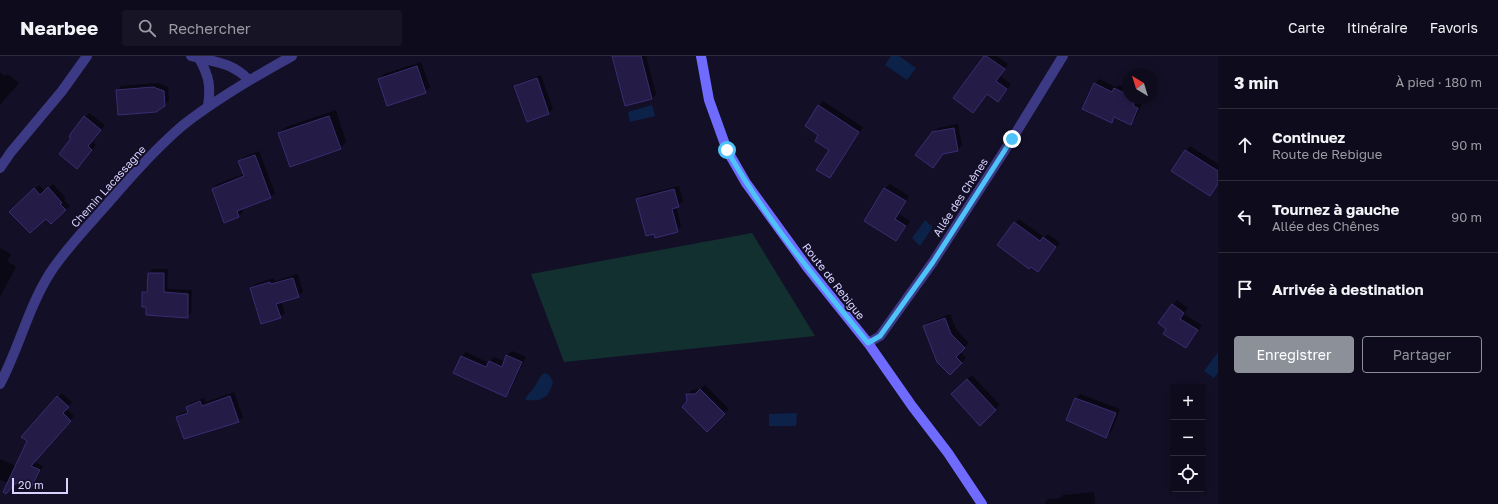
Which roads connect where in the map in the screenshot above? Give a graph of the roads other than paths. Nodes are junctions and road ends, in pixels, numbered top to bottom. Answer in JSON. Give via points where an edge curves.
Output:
{"nodes":[{"id":1,"x":87,"y":56,"type":"edge"},
{"id":2,"x":292,"y":56,"type":"edge"},
{"id":3,"x":701,"y":56,"type":"edge"},
{"id":4,"x":1063,"y":56,"type":"edge"},
{"id":5,"x":195,"y":57,"type":"edge"},
{"id":6,"x":249,"y":80,"type":"junction"},
{"id":7,"x":208,"y":106,"type":"junction"},
{"id":8,"x":0,"y":168,"type":"edge"},
{"id":9,"x":868,"y":343,"type":"junction"},
{"id":10,"x":0,"y":384,"type":"edge"},
{"id":11,"x":982,"y":504,"type":"edge"}],
"edges":[{"from":1,"to":8,"type":"street"},
{"from":2,"to":6,"type":"street","name":"Chemin Lacassagne"},
{"from":3,"to":9,"type":"street","name":"Route de Rebigue","via":[[709,100],[727,150],[746,184],[807,267]]},
{"from":4,"to":9,"type":"street","name":"Allée des Chênes","via":[[933,262],[880,336]]},
{"from":5,"to":6,"type":"street","via":[[228,64]]},
{"from":5,"to":7,"type":"street","via":[[209,80]]},
{"from":6,"to":7,"type":"street","name":"Chemin Lacassagne"},
{"from":7,"to":10,"type":"street","name":"Chemin Lacassagne","via":[[154,153],[68,248],[50,272]]},
{"from":9,"to":11,"type":"street","name":"Route de Rebigue"}]}
